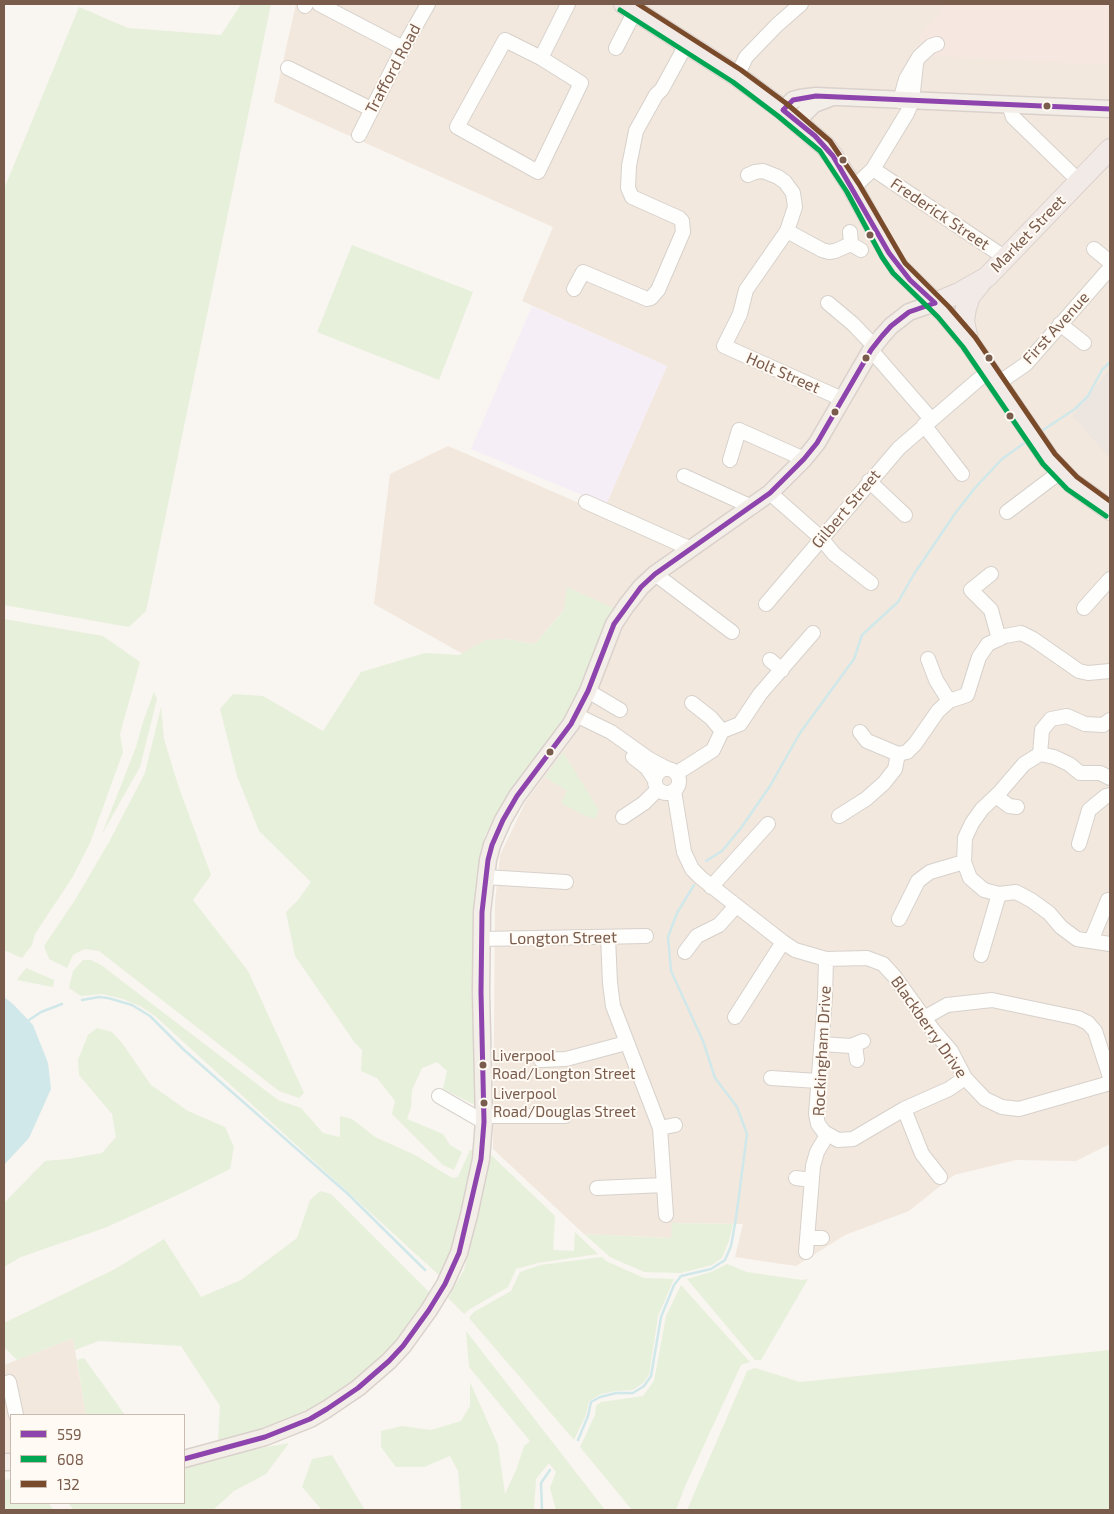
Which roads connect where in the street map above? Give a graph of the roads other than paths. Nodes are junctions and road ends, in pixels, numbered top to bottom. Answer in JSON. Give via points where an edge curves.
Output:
{"nodes":[{"id":1,"x":310,"y":4,"type":"edge"},
{"id":2,"x":428,"y":4,"type":"edge"},
{"id":3,"x":568,"y":4,"type":"edge"},
{"id":4,"x":801,"y":4,"type":"edge"},
{"id":5,"x":630,"y":7,"type":"edge"},
{"id":6,"x":687,"y":43,"type":"junction"},
{"id":7,"x":937,"y":44,"type":"dead end"},
{"id":8,"x":403,"y":48,"type":"junction"},
{"id":9,"x":616,"y":48,"type":"dead end"},
{"id":10,"x":541,"y":58,"type":"junction"},
{"id":11,"x":288,"y":68,"type":"dead end"},
{"id":12,"x":737,"y":76,"type":"junction"},
{"id":13,"x":906,"y":101,"type":"junction"},
{"id":14,"x":1009,"y":105,"type":"junction"},
{"id":15,"x":372,"y":109,"type":"junction"},
{"id":16,"x":1110,"y":109,"type":"edge"},
{"id":17,"x":790,"y":115,"type":"junction"},
{"id":18,"x":359,"y":135,"type":"dead end"},
{"id":19,"x":1110,"y":149,"type":"edge"},
{"id":20,"x":873,"y":169,"type":"junction"},
{"id":21,"x":748,"y":175,"type":"dead end"},
{"id":22,"x":1079,"y":181,"type":"junction"},
{"id":23,"x":852,"y":188,"type":"junction"},
{"id":24,"x":787,"y":231,"type":"junction"},
{"id":25,"x":854,"y":242,"type":"dead end"},
{"id":26,"x":1094,"y":249,"type":"dead end"},
{"id":27,"x":1006,"y":259,"type":"junction"},
{"id":28,"x":1110,"y":262,"type":"edge"},
{"id":29,"x":1110,"y":268,"type":"edge"},
{"id":30,"x":987,"y":277,"type":"junction"},
{"id":31,"x":574,"y":289,"type":"dead end"},
{"id":32,"x":828,"y":303,"type":"dead end"},
{"id":33,"x":935,"y":303,"type":"junction"},
{"id":34,"x":1060,"y":324,"type":"junction"},
{"id":35,"x":969,"y":342,"type":"junction"},
{"id":36,"x":1084,"y":343,"type":"dead end"},
{"id":37,"x":872,"y":348,"type":"junction"},
{"id":38,"x":988,"y":381,"type":"junction"},
{"id":39,"x":842,"y":399,"type":"junction"},
{"id":40,"x":927,"y":422,"type":"junction"},
{"id":41,"x":804,"y":459,"type":"junction"},
{"id":42,"x":730,"y":460,"type":"dead end"},
{"id":43,"x":1060,"y":472,"type":"junction"},
{"id":44,"x":962,"y":474,"type":"dead end"},
{"id":45,"x":684,"y":476,"type":"dead end"},
{"id":46,"x":869,"y":482,"type":"junction"},
{"id":47,"x":770,"y":494,"type":"junction"},
{"id":48,"x":586,"y":502,"type":"dead end"},
{"id":49,"x":752,"y":506,"type":"junction"},
{"id":50,"x":1110,"y":510,"type":"edge"},
{"id":51,"x":1007,"y":512,"type":"dead end"},
{"id":52,"x":905,"y":515,"type":"dead end"},
{"id":53,"x":821,"y":538,"type":"junction"},
{"id":54,"x":691,"y":549,"type":"junction"},
{"id":55,"x":656,"y":574,"type":"junction"},
{"id":56,"x":991,"y":574,"type":"dead end"},
{"id":57,"x":1110,"y":579,"type":"edge"},
{"id":58,"x":871,"y":584,"type":"dead end"},
{"id":59,"x":766,"y":604,"type":"dead end"},
{"id":60,"x":1084,"y":608,"type":"dead end"},
{"id":61,"x":732,"y":632,"type":"dead end"},
{"id":62,"x":813,"y":633,"type":"dead end"},
{"id":63,"x":999,"y":639,"type":"junction"},
{"id":64,"x":928,"y":658,"type":"dead end"},
{"id":65,"x":770,"y":660,"type":"dead end"},
{"id":66,"x":782,"y":670,"type":"junction"},
{"id":67,"x":1109,"y":675,"type":"edge"},
{"id":68,"x":588,"y":691,"type":"junction"},
{"id":69,"x":949,"y":701,"type":"junction"},
{"id":70,"x":692,"y":703,"type":"dead end"},
{"id":71,"x":620,"y":710,"type":"dead end"},
{"id":72,"x":573,"y":719,"type":"junction"},
{"id":73,"x":1110,"y":720,"type":"edge"},
{"id":74,"x":722,"y":731,"type":"junction"},
{"id":75,"x":860,"y":732,"type":"dead end"},
{"id":76,"x":898,"y":754,"type":"junction"},
{"id":77,"x":1040,"y":754,"type":"junction"},
{"id":78,"x":671,"y":771,"type":"junction"},
{"id":79,"x":1110,"y":778,"type":"edge"},
{"id":80,"x":656,"y":784,"type":"junction"},
{"id":81,"x":674,"y":791,"type":"junction"},
{"id":82,"x":1110,"y":795,"type":"edge"},
{"id":83,"x":996,"y":796,"type":"junction"},
{"id":84,"x":1017,"y":807,"type":"dead end"},
{"id":85,"x":839,"y":816,"type":"dead end"},
{"id":86,"x":623,"y":817,"type":"dead end"},
{"id":87,"x":768,"y":824,"type":"dead end"},
{"id":88,"x":1079,"y":844,"type":"dead end"},
{"id":89,"x":964,"y":862,"type":"junction"},
{"id":90,"x":485,"y":877,"type":"junction"},
{"id":91,"x":566,"y":882,"type":"dead end"},
{"id":92,"x":711,"y":887,"type":"junction"},
{"id":93,"x":999,"y":894,"type":"junction"},
{"id":94,"x":1108,"y":900,"type":"dead end"},
{"id":95,"x":736,"y":906,"type":"junction"},
{"id":96,"x":899,"y":919,"type":"dead end"},
{"id":97,"x":646,"y":936,"type":"dead end"},
{"id":98,"x":608,"y":937,"type":"junction"},
{"id":99,"x":481,"y":939,"type":"junction"},
{"id":100,"x":1091,"y":941,"type":"junction"},
{"id":101,"x":783,"y":942,"type":"junction"},
{"id":102,"x":1110,"y":944,"type":"edge"},
{"id":103,"x":685,"y":952,"type":"dead end"},
{"id":104,"x":981,"y":955,"type":"dead end"},
{"id":105,"x":826,"y":959,"type":"junction"},
{"id":106,"x":735,"y":1017,"type":"dead end"},
{"id":107,"x":924,"y":1018,"type":"junction"},
{"id":108,"x":626,"y":1043,"type":"junction"},
{"id":109,"x":821,"y":1044,"type":"junction"},
{"id":110,"x":541,"y":1060,"type":"dead end"},
{"id":111,"x":858,"y":1060,"type":"dead end"},
{"id":112,"x":1110,"y":1077,"type":"edge"},
{"id":113,"x":771,"y":1078,"type":"dead end"},
{"id":114,"x":965,"y":1078,"type":"junction"},
{"id":115,"x":818,"y":1081,"type":"junction"},
{"id":116,"x":1110,"y":1083,"type":"edge"},
{"id":117,"x":438,"y":1096,"type":"dead end"},
{"id":118,"x":904,"y":1109,"type":"junction"},
{"id":119,"x":565,"y":1116,"type":"dead end"},
{"id":120,"x":484,"y":1119,"type":"junction"},
{"id":121,"x":675,"y":1125,"type":"dead end"},
{"id":122,"x":660,"y":1128,"type":"junction"},
{"id":123,"x":828,"y":1135,"type":"junction"},
{"id":124,"x":796,"y":1178,"type":"dead end"},
{"id":125,"x":941,"y":1178,"type":"dead end"},
{"id":126,"x":811,"y":1180,"type":"junction"},
{"id":127,"x":664,"y":1185,"type":"junction"},
{"id":128,"x":597,"y":1188,"type":"dead end"},
{"id":129,"x":666,"y":1215,"type":"dead end"},
{"id":130,"x":807,"y":1238,"type":"junction"},
{"id":131,"x":822,"y":1238,"type":"dead end"},
{"id":132,"x":806,"y":1252,"type":"dead end"},
{"id":133,"x":9,"y":1382,"type":"dead end"},
{"id":134,"x":16,"y":1414,"type":"edge"},
{"id":135,"x":185,"y":1459,"type":"edge"}],
"edges":[{"from":1,"to":8,"type":"street"},
{"from":2,"to":8,"type":"street","name":"Trafford Road"},
{"from":3,"to":10,"type":"street"},
{"from":4,"to":12,"type":"street","via":[[746,57]]},
{"from":5,"to":6,"type":"highway"},
{"from":5,"to":9,"type":"street"},
{"from":6,"to":12,"type":"highway"},
{"from":6,"to":31,"type":"street","via":[[636,131],[628,179],[632,197],[682,221],[683,232],[658,290],[647,299],[585,266]]},
{"from":7,"to":13,"type":"street","via":[[924,52],[906,79]]},
{"from":8,"to":15,"type":"street","name":"Trafford Road"},
{"from":10,"to":10,"type":"street","via":[[505,40],[457,127],[538,172],[581,83]]},
{"from":11,"to":15,"type":"street"},
{"from":12,"to":17,"type":"highway"},
{"from":13,"to":14,"type":"main road"},
{"from":13,"to":17,"type":"main road","via":[[816,96],[788,103]]},
{"from":13,"to":20,"type":"street","via":[[907,113]]},
{"from":14,"to":16,"type":"main road"},
{"from":14,"to":22,"type":"street","via":[[1013,117]]},
{"from":15,"to":18,"type":"street","name":"Trafford Road"},
{"from":17,"to":23,"type":"highway","via":[[825,146]]},
{"from":19,"to":22,"type":"highway","name":"Market Street"},
{"from":20,"to":23,"type":"street"},
{"from":20,"to":27,"type":"street","name":"Frederick Street"},
{"from":21,"to":24,"type":"street","name":"Holt Street","via":[[764,166],[785,182],[793,193],[795,207]]},
{"from":22,"to":27,"type":"highway","name":"Market Street"},
{"from":23,"to":33,"type":"highway","via":[[889,253],[910,280]]},
{"from":24,"to":25,"type":"street","via":[[829,252]]},
{"from":24,"to":39,"type":"street","name":"Holt Street","via":[[746,290],[740,314],[719,344]]},
{"from":26,"to":28,"type":"street"},
{"from":27,"to":30,"type":"highway","name":"Market Street"},
{"from":29,"to":34,"type":"street","name":"First Avenue"},
{"from":30,"to":33,"type":"highway","name":"Market Street"},
{"from":30,"to":35,"type":"highway","via":[[974,290],[966,308],[964,322]]},
{"from":32,"to":37,"type":"street"},
{"from":33,"to":35,"type":"highway"},
{"from":33,"to":37,"type":"main road","via":[[912,310],[891,326]]},
{"from":34,"to":36,"type":"street"},
{"from":34,"to":38,"type":"street","name":"First Avenue","via":[[1026,364]]},
{"from":35,"to":38,"type":"highway"},
{"from":37,"to":39,"type":"main road"},
{"from":37,"to":40,"type":"street"},
{"from":38,"to":40,"type":"street","name":"First Avenue"},
{"from":38,"to":43,"type":"highway","via":[[1027,426]]},
{"from":39,"to":41,"type":"main road"},
{"from":40,"to":44,"type":"street"},
{"from":40,"to":46,"type":"street","name":"Gilbert Street"},
{"from":41,"to":42,"type":"street","via":[[739,430]]},
{"from":41,"to":47,"type":"main road"},
{"from":43,"to":50,"type":"highway"},
{"from":43,"to":51,"type":"street"},
{"from":45,"to":49,"type":"street"},
{"from":46,"to":52,"type":"street"},
{"from":46,"to":53,"type":"street","name":"Gilbert Street"},
{"from":47,"to":49,"type":"main road"},
{"from":47,"to":53,"type":"street"},
{"from":48,"to":54,"type":"street"},
{"from":49,"to":54,"type":"main road"},
{"from":53,"to":58,"type":"street","via":[[834,554]]},
{"from":53,"to":59,"type":"street","name":"Gilbert Street"},
{"from":54,"to":55,"type":"main road"},
{"from":55,"to":61,"type":"street"},
{"from":55,"to":68,"type":"main road","via":[[641,587],[614,624]]},
{"from":56,"to":63,"type":"street","via":[[971,590],[991,610]]},
{"from":57,"to":60,"type":"street"},
{"from":62,"to":66,"type":"street"},
{"from":63,"to":67,"type":"street","via":[[1020,633],[1079,671]]},
{"from":63,"to":69,"type":"street","via":[[988,644],[979,657],[967,694]]},
{"from":64,"to":69,"type":"street"},
{"from":65,"to":66,"type":"street"},
{"from":66,"to":74,"type":"street","via":[[760,694],[740,724]]},
{"from":68,"to":71,"type":"street"},
{"from":68,"to":72,"type":"main road"},
{"from":69,"to":76,"type":"street","via":[[915,744],[907,752]]},
{"from":70,"to":74,"type":"street"},
{"from":72,"to":78,"type":"street","via":[[612,732]]},
{"from":72,"to":80,"type":"street","via":[[646,768]]},
{"from":72,"to":90,"type":"main road","via":[[510,807],[492,845]]},
{"from":73,"to":77,"type":"street","via":[[1104,725],[1085,724],[1067,716],[1051,719],[1042,730]]},
{"from":74,"to":78,"type":"street","via":[[712,750]]},
{"from":75,"to":76,"type":"street","via":[[867,741]]},
{"from":76,"to":85,"type":"street","via":[[896,769],[884,783],[866,800]]},
{"from":77,"to":79,"type":"street","via":[[1054,756],[1080,774],[1100,774]]},
{"from":77,"to":83,"type":"street","via":[[1024,764]]},
{"from":78,"to":80,"type":"street","via":[[657,774]]},
{"from":78,"to":81,"type":"street","via":[[680,781]]},
{"from":80,"to":81,"type":"street","via":[[663,792]]},
{"from":80,"to":86,"type":"street","via":[[644,803]]},
{"from":81,"to":92,"type":"street","name":"Blackberry Drive","via":[[684,852],[692,869]]},
{"from":82,"to":88,"type":"street","via":[[1089,810]]},
{"from":83,"to":84,"type":"street","via":[[1009,806]]},
{"from":83,"to":89,"type":"street","via":[[972,823],[965,838]]},
{"from":87,"to":92,"type":"street"},
{"from":89,"to":93,"type":"street","via":[[970,878],[984,890]]},
{"from":89,"to":96,"type":"street","via":[[930,872],[918,881]]},
{"from":90,"to":91,"type":"street"},
{"from":90,"to":99,"type":"main road"},
{"from":92,"to":95,"type":"street","name":"Blackberry Drive"},
{"from":93,"to":100,"type":"street","via":[[1016,892],[1049,913],[1077,939]]},
{"from":93,"to":104,"type":"street"},
{"from":94,"to":100,"type":"street"},
{"from":95,"to":101,"type":"street","name":"Blackberry Drive"},
{"from":95,"to":103,"type":"street","via":[[719,925],[698,936]]},
{"from":97,"to":98,"type":"street","name":"Longton Street"},
{"from":98,"to":99,"type":"street","name":"Longton Street"},
{"from":98,"to":108,"type":"street","via":[[611,995]]},
{"from":99,"to":120,"type":"main road"},
{"from":100,"to":102,"type":"street"},
{"from":101,"to":105,"type":"street","name":"Blackberry Drive","via":[[805,954]]},
{"from":101,"to":106,"type":"street"},
{"from":105,"to":107,"type":"street","name":"Blackberry Drive","via":[[867,958],[878,961],[891,972]]},
{"from":105,"to":109,"type":"street","name":"Rockingham Drive"},
{"from":107,"to":112,"type":"street","via":[[947,1005],[992,1000],[1078,1018],[1096,1024]]},
{"from":107,"to":114,"type":"street","name":"Blackberry Drive","via":[[954,1056]]},
{"from":108,"to":110,"type":"street","via":[[566,1059]]},
{"from":108,"to":122,"type":"street"},
{"from":109,"to":111,"type":"street","via":[[859,1043]]},
{"from":109,"to":115,"type":"street","name":"Rockingham Drive"},
{"from":113,"to":115,"type":"street"},
{"from":114,"to":116,"type":"street","name":"Blackberry Drive","via":[[1001,1114]]},
{"from":114,"to":118,"type":"street","name":"Rockingham Drive","via":[[949,1089]]},
{"from":115,"to":123,"type":"street","name":"Rockingham Drive","via":[[816,1119]]},
{"from":117,"to":120,"type":"street"},
{"from":118,"to":123,"type":"street","name":"Rockingham Drive","via":[[853,1139],[838,1140]]},
{"from":118,"to":125,"type":"street","via":[[922,1154]]},
{"from":119,"to":120,"type":"street"},
{"from":120,"to":135,"type":"main road","via":[[478,1178],[459,1253],[445,1284],[403,1346],[358,1388],[310,1419],[265,1437]]},
{"from":121,"to":122,"type":"street"},
{"from":122,"to":127,"type":"street"},
{"from":123,"to":126,"type":"street","via":[[815,1157]]},
{"from":124,"to":126,"type":"street"},
{"from":126,"to":130,"type":"street"},
{"from":127,"to":128,"type":"street"},
{"from":127,"to":129,"type":"street"},
{"from":130,"to":131,"type":"street"},
{"from":130,"to":132,"type":"street"},
{"from":133,"to":134,"type":"street"}]}
